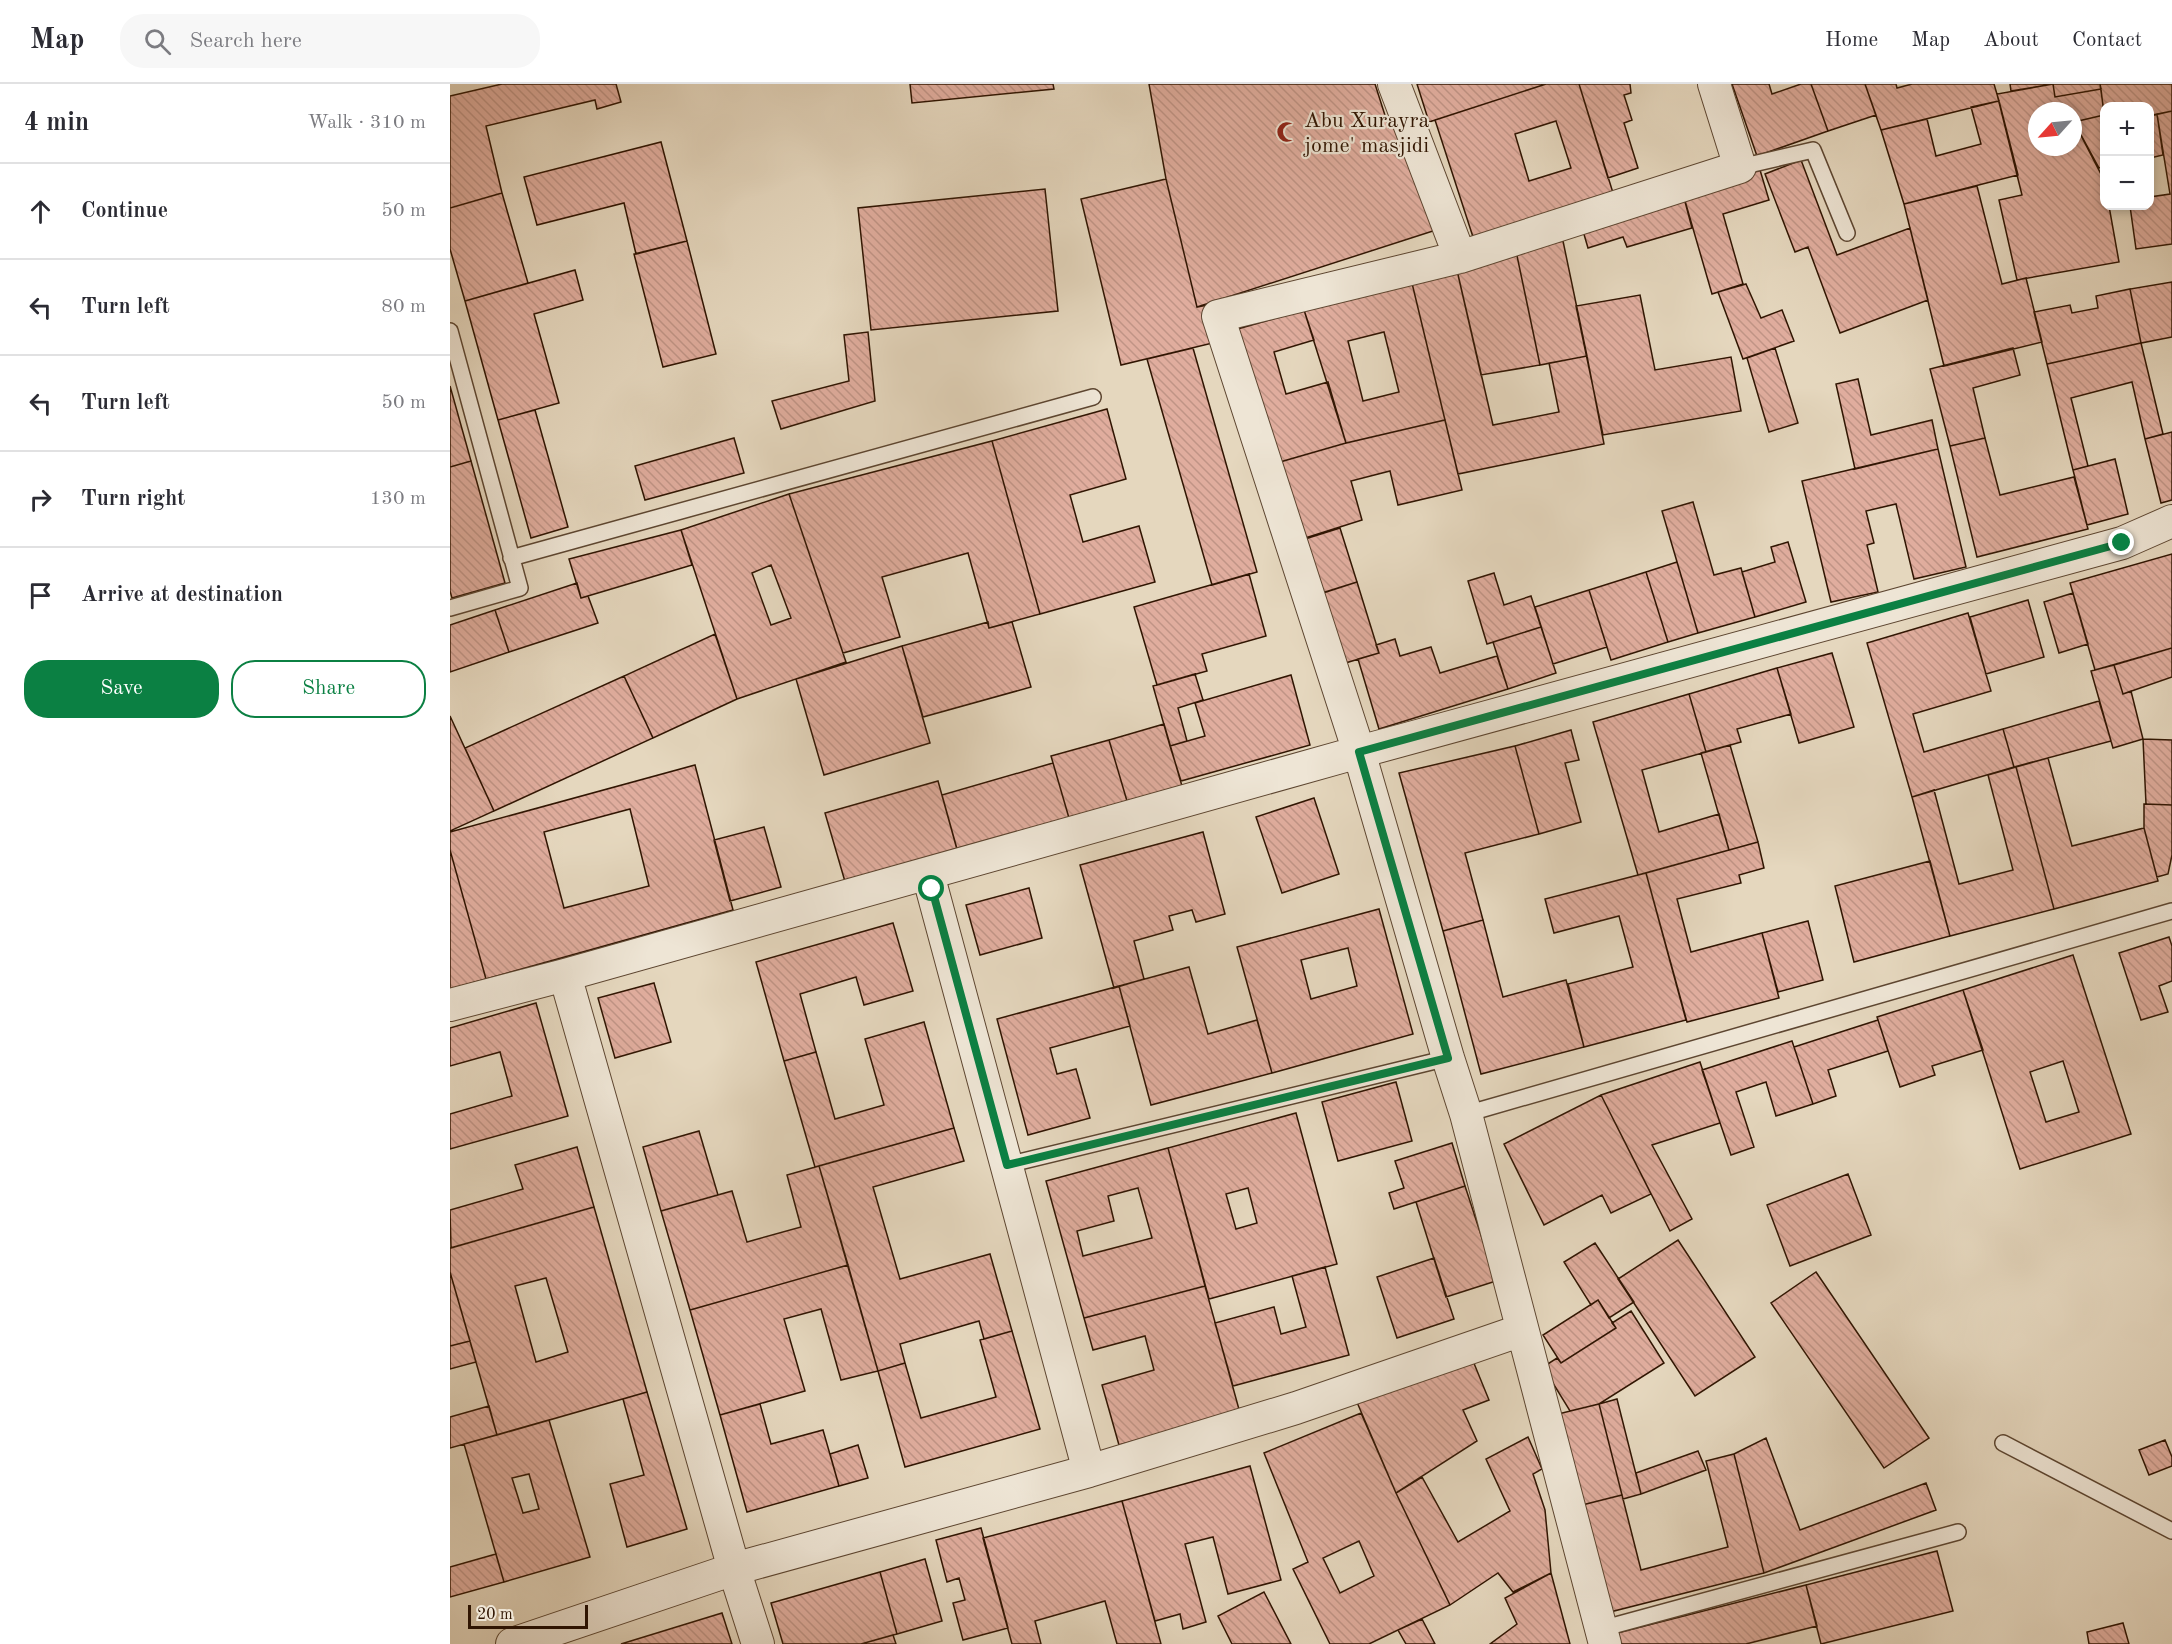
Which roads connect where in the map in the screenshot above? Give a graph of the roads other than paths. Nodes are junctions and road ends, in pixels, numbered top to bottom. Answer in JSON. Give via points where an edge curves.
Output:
{"nodes":[{"id":1,"x":1394,"y":84,"type":"edge"},
{"id":2,"x":1714,"y":84,"type":"edge"},
{"id":3,"x":1740,"y":167,"type":"junction"},
{"id":4,"x":1847,"y":233,"type":"dead end"},
{"id":5,"x":1460,"y":257,"type":"junction"},
{"id":6,"x":450,"y":331,"type":"edge"},
{"id":7,"x":1093,"y":397,"type":"dead end"},
{"id":8,"x":2172,"y":521,"type":"edge"},
{"id":9,"x":511,"y":558,"type":"junction"},
{"id":10,"x":450,"y":608,"type":"edge"},
{"id":11,"x":1359,"y":752,"type":"junction"},
{"id":12,"x":932,"y":889,"type":"dead end"},
{"id":13,"x":2172,"y":911,"type":"edge"},
{"id":14,"x":566,"y":975,"type":"junction"},
{"id":15,"x":450,"y":1005,"type":"edge"},
{"id":16,"x":1448,"y":1058,"type":"junction"},
{"id":17,"x":1466,"y":1114,"type":"junction"},
{"id":18,"x":1007,"y":1165,"type":"junction"},
{"id":19,"x":1522,"y":1330,"type":"junction"},
{"id":20,"x":2003,"y":1443,"type":"dead end"},
{"id":21,"x":1089,"y":1471,"type":"junction"},
{"id":22,"x":2172,"y":1531,"type":"edge"},
{"id":23,"x":1958,"y":1532,"type":"dead end"},
{"id":24,"x":734,"y":1569,"type":"junction"},
{"id":25,"x":1603,"y":1636,"type":"edge"},
{"id":26,"x":512,"y":1644,"type":"edge"},
{"id":27,"x":758,"y":1644,"type":"edge"}],
"edges":[{"from":1,"to":5,"type":"street"},
{"from":2,"to":3,"type":"street"},
{"from":3,"to":4,"type":"lane","via":[[1813,150]]},
{"from":3,"to":5,"type":"street"},
{"from":5,"to":11,"type":"street","via":[[1218,316]]},
{"from":6,"to":9,"type":"lane"},
{"from":7,"to":9,"type":"lane"},
{"from":8,"to":11,"type":"street","via":[[2110,546]]},
{"from":9,"to":10,"type":"lane","via":[[519,588]]},
{"from":11,"to":14,"type":"street"},
{"from":11,"to":16,"type":"street"},
{"from":12,"to":18,"type":"street"},
{"from":13,"to":17,"type":"lane"},
{"from":14,"to":15,"type":"street"},
{"from":14,"to":24,"type":"street"},
{"from":16,"to":17,"type":"street"},
{"from":16,"to":18,"type":"lane"},
{"from":17,"to":19,"type":"street"},
{"from":18,"to":21,"type":"street"},
{"from":19,"to":21,"type":"street","via":[[1296,1408]]},
{"from":19,"to":25,"type":"street"},
{"from":20,"to":22,"type":"lane"},
{"from":21,"to":24,"type":"street"},
{"from":23,"to":25,"type":"lane"},
{"from":24,"to":26,"type":"street"},
{"from":24,"to":27,"type":"street"}]}
